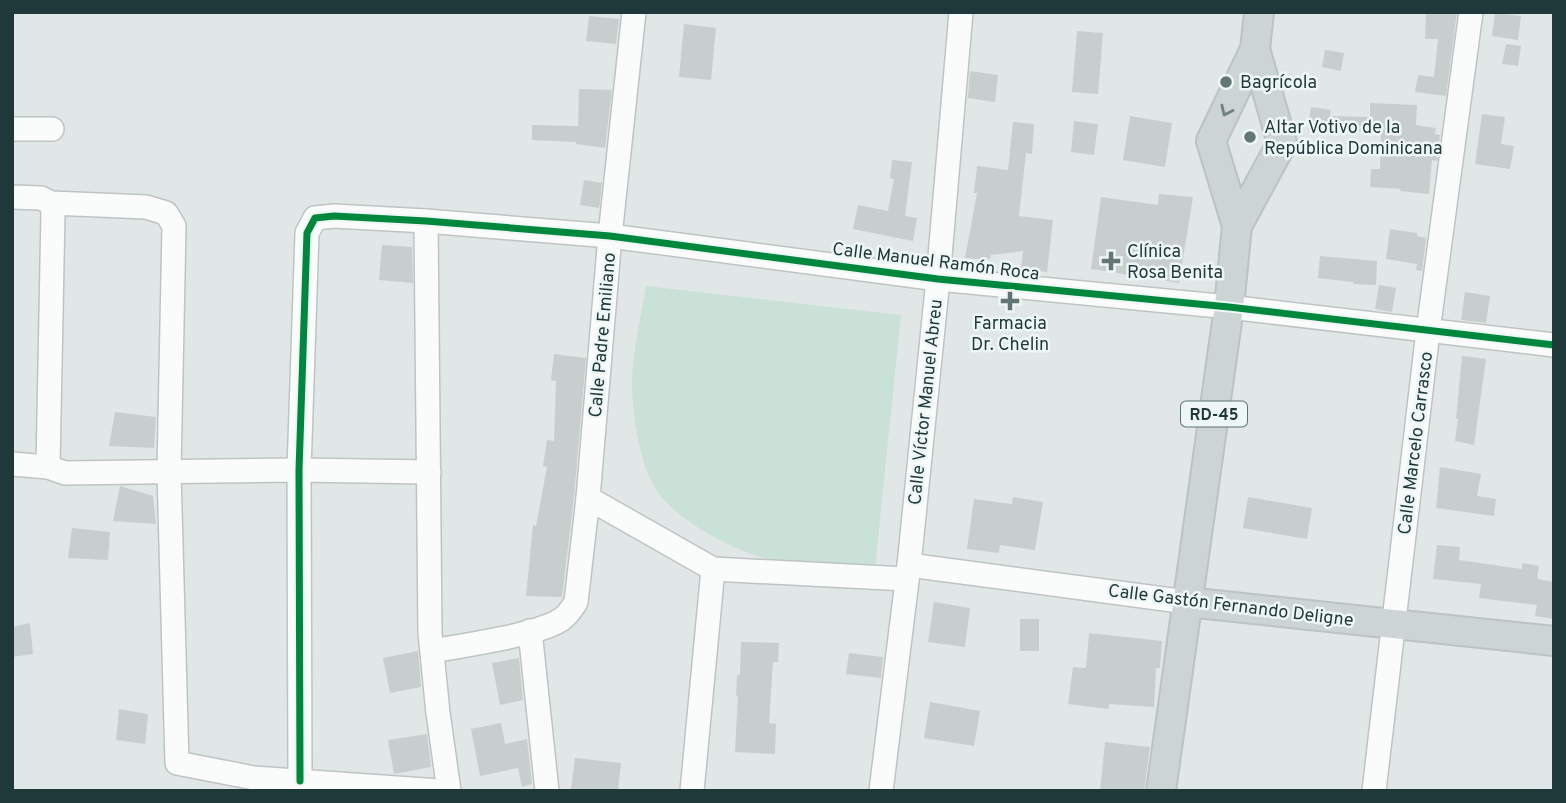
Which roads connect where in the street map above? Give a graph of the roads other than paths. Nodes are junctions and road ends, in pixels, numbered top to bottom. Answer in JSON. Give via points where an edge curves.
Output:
{"nodes":[{"id":1,"x":634,"y":12,"type":"edge"},
{"id":2,"x":961,"y":12,"type":"edge"},
{"id":3,"x":1259,"y":12,"type":"edge"},
{"id":4,"x":1471,"y":12,"type":"edge"},
{"id":5,"x":1255,"y":49,"type":"junction"},
{"id":6,"x":12,"y":129,"type":"edge"},
{"id":7,"x":52,"y":129,"type":"dead end"},
{"id":8,"x":12,"y":197,"type":"edge"},
{"id":9,"x":51,"y":203,"type":"junction"},
{"id":10,"x":426,"y":221,"type":"junction"},
{"id":11,"x":1237,"y":226,"type":"junction"},
{"id":12,"x":610,"y":236,"type":"junction"},
{"id":13,"x":938,"y":279,"type":"junction"},
{"id":14,"x":1229,"y":307,"type":"junction"},
{"id":15,"x":1428,"y":331,"type":"junction"},
{"id":16,"x":1554,"y":345,"type":"edge"},
{"id":17,"x":12,"y":464,"type":"edge"},
{"id":18,"x":48,"y":467,"type":"junction"},
{"id":19,"x":299,"y":470,"type":"junction"},
{"id":20,"x":169,"y":472,"type":"junction"},
{"id":21,"x":429,"y":472,"type":"junction"},
{"id":22,"x":588,"y":498,"type":"junction"},
{"id":23,"x":713,"y":569,"type":"junction"},
{"id":24,"x":907,"y":572,"type":"junction"},
{"id":25,"x":1187,"y":601,"type":"junction"},
{"id":26,"x":1394,"y":624,"type":"junction"},
{"id":27,"x":530,"y":631,"type":"junction"},
{"id":28,"x":1554,"y":641,"type":"edge"},
{"id":29,"x":433,"y":651,"type":"junction"},
{"id":30,"x":300,"y":781,"type":"junction"},
{"id":31,"x":252,"y":784,"type":"edge"},
{"id":32,"x":439,"y":791,"type":"edge"},
{"id":33,"x":449,"y":791,"type":"edge"},
{"id":34,"x":547,"y":791,"type":"edge"},
{"id":35,"x":692,"y":791,"type":"edge"},
{"id":36,"x":881,"y":791,"type":"edge"},
{"id":37,"x":1161,"y":791,"type":"edge"},
{"id":38,"x":1374,"y":791,"type":"edge"}],
"edges":[{"from":1,"to":12,"type":"street","name":"Calle Padre Emiliano"},
{"from":2,"to":13,"type":"street","name":"Calle Víctor Manuel Abreu"},
{"from":3,"to":5,"type":"main road","number":"RD-45"},
{"from":4,"to":15,"type":"street","name":"Calle Marcelo Carrasco"},
{"from":5,"to":11,"type":"main road","number":"RD-45","one_way":true,"via":[[1211,141]]},
{"from":5,"to":11,"type":"main road","number":"RD-45","via":[[1282,143]]},
{"from":6,"to":7,"type":"street"},
{"from":8,"to":9,"type":"street"},
{"from":9,"to":18,"type":"street"},
{"from":9,"to":20,"type":"street","via":[[146,207],[166,213],[174,226]]},
{"from":10,"to":12,"type":"street","name":"Calle Manuel Ramón Roca"},
{"from":10,"to":19,"type":"street","name":"Calle Manuel Ramón Roca","via":[[334,216],[315,218],[307,233]]},
{"from":10,"to":21,"type":"street"},
{"from":11,"to":14,"type":"main road","number":"RD-45"},
{"from":12,"to":13,"type":"street","name":"Calle Manuel Ramón Roca"},
{"from":12,"to":22,"type":"street","name":"Calle Padre Emiliano"},
{"from":13,"to":14,"type":"street","name":"Calle Manuel Ramón Roca"},
{"from":13,"to":24,"type":"street","name":"Calle Víctor Manuel Abreu"},
{"from":14,"to":15,"type":"street","name":"Calle Manuel Ramón Roca"},
{"from":14,"to":25,"type":"main road","number":"RD-45"},
{"from":15,"to":16,"type":"street","name":"Calle Manuel Ramón Roca"},
{"from":15,"to":26,"type":"street","name":"Calle Marcelo Carrasco"},
{"from":17,"to":18,"type":"street"},
{"from":18,"to":20,"type":"street","via":[[65,473]]},
{"from":19,"to":20,"type":"street"},
{"from":19,"to":21,"type":"street"},
{"from":19,"to":30,"type":"street"},
{"from":20,"to":31,"type":"street","via":[[177,763]]},
{"from":21,"to":29,"type":"street"},
{"from":22,"to":23,"type":"street"},
{"from":22,"to":27,"type":"street","name":"Calle Padre Emiliano","via":[[576,602],[560,621]]},
{"from":23,"to":24,"type":"street","name":"Calle Gastón Fernando Deligne"},
{"from":23,"to":35,"type":"street"},
{"from":24,"to":25,"type":"street","name":"Calle Gastón Fernando Deligne"},
{"from":24,"to":36,"type":"street","name":"Calle Víctor Manuel Abreu"},
{"from":25,"to":26,"type":"main road","name":"Calle Gastón Fernando Deligne"},
{"from":25,"to":37,"type":"main road","number":"RD-45"},
{"from":26,"to":28,"type":"main road","name":"Calle Gastón Fernando Deligne"},
{"from":26,"to":38,"type":"street","name":"Calle Marcelo Carrasco"},
{"from":27,"to":29,"type":"street"},
{"from":27,"to":34,"type":"street"},
{"from":29,"to":33,"type":"street"},
{"from":30,"to":31,"type":"street"},
{"from":30,"to":32,"type":"street"}]}
